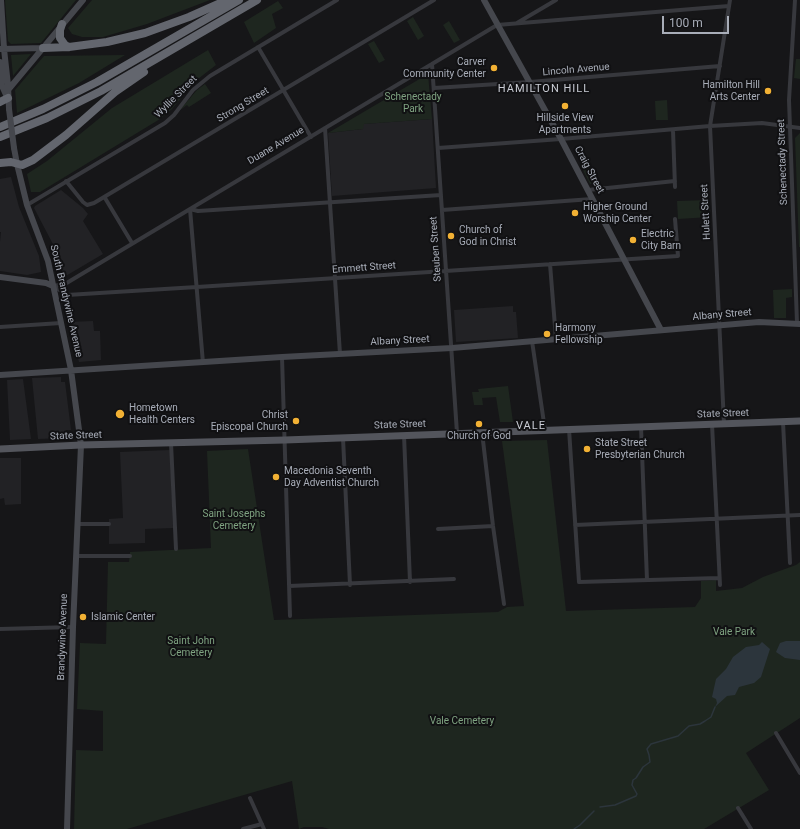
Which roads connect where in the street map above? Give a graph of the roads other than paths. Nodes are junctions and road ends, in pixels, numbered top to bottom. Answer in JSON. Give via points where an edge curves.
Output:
{"nodes":[{"id":1,"x":1,"y":0,"type":"edge"},
{"id":2,"x":83,"y":0,"type":"edge"},
{"id":3,"x":227,"y":0,"type":"edge"},
{"id":4,"x":239,"y":0,"type":"edge"},
{"id":5,"x":257,"y":0,"type":"edge"},
{"id":6,"x":336,"y":0,"type":"edge"},
{"id":7,"x":434,"y":0,"type":"edge"},
{"id":8,"x":484,"y":0,"type":"edge"},
{"id":9,"x":556,"y":0,"type":"edge"},
{"id":10,"x":730,"y":0,"type":"edge"},
{"id":11,"x":796,"y":0,"type":"edge"},
{"id":12,"x":729,"y":6,"type":"junction"},
{"id":13,"x":794,"y":17,"type":"junction"},
{"id":14,"x":800,"y":18,"type":"edge"},
{"id":15,"x":221,"y":22,"type":"junction"},
{"id":16,"x":62,"y":24,"type":"junction"},
{"id":17,"x":516,"y":24,"type":"junction"},
{"id":18,"x":497,"y":25,"type":"junction"},
{"id":19,"x":69,"y":47,"type":"junction"},
{"id":20,"x":258,"y":47,"type":"junction"},
{"id":21,"x":43,"y":48,"type":"junction"},
{"id":22,"x":2,"y":49,"type":"edge"},
{"id":23,"x":0,"y":62,"type":"edge"},
{"id":24,"x":432,"y":64,"type":"junction"},
{"id":25,"x":720,"y":66,"type":"junction"},
{"id":26,"x":530,"y":82,"type":"junction"},
{"id":27,"x":434,"y":88,"type":"junction"},
{"id":28,"x":283,"y":90,"type":"junction"},
{"id":29,"x":5,"y":97,"type":"edge"},
{"id":30,"x":710,"y":126,"type":"junction"},
{"id":31,"x":0,"y":127,"type":"edge"},
{"id":32,"x":790,"y":127,"type":"junction"},
{"id":33,"x":325,"y":128,"type":"junction"},
{"id":34,"x":800,"y":128,"type":"edge"},
{"id":35,"x":673,"y":130,"type":"junction"},
{"id":36,"x":311,"y":136,"type":"junction"},
{"id":37,"x":0,"y":137,"type":"edge"},
{"id":38,"x":561,"y":139,"type":"junction"},
{"id":39,"x":438,"y":148,"type":"junction"},
{"id":40,"x":0,"y":163,"type":"edge"},
{"id":41,"x":16,"y":164,"type":"junction"},
{"id":42,"x":66,"y":181,"type":"junction"},
{"id":43,"x":675,"y":181,"type":"junction"},
{"id":44,"x":675,"y":187,"type":"dead end"},
{"id":45,"x":588,"y":190,"type":"junction"},
{"id":46,"x":441,"y":195,"type":"junction"},
{"id":47,"x":104,"y":198,"type":"junction"},
{"id":48,"x":592,"y":199,"type":"junction"},
{"id":49,"x":329,"y":202,"type":"junction"},
{"id":50,"x":27,"y":205,"type":"junction"},
{"id":51,"x":190,"y":209,"type":"junction"},
{"id":52,"x":442,"y":210,"type":"junction"},
{"id":53,"x":676,"y":219,"type":"dead end"},
{"id":54,"x":132,"y":243,"type":"junction"},
{"id":55,"x":624,"y":259,"type":"junction"},
{"id":56,"x":550,"y":264,"type":"junction"},
{"id":57,"x":446,"y":270,"type":"junction"},
{"id":58,"x":0,"y":277,"type":"edge"},
{"id":59,"x":334,"y":278,"type":"junction"},
{"id":60,"x":53,"y":286,"type":"junction"},
{"id":61,"x":197,"y":288,"type":"junction"},
{"id":62,"x":61,"y":323,"type":"junction"},
{"id":63,"x":798,"y":323,"type":"edge"},
{"id":64,"x":720,"y":326,"type":"junction"},
{"id":65,"x":0,"y":327,"type":"edge"},
{"id":66,"x":661,"y":330,"type":"junction"},
{"id":67,"x":556,"y":340,"type":"junction"},
{"id":68,"x":532,"y":341,"type":"junction"},
{"id":69,"x":452,"y":348,"type":"junction"},
{"id":70,"x":340,"y":354,"type":"junction"},
{"id":71,"x":282,"y":357,"type":"junction"},
{"id":72,"x":203,"y":363,"type":"junction"},
{"id":73,"x":71,"y":370,"type":"junction"},
{"id":74,"x":0,"y":375,"type":"edge"},
{"id":75,"x":800,"y":421,"type":"edge"},
{"id":76,"x":783,"y":422,"type":"junction"},
{"id":77,"x":712,"y":424,"type":"junction"},
{"id":78,"x":724,"y":424,"type":"junction"},
{"id":79,"x":640,"y":427,"type":"junction"},
{"id":80,"x":569,"y":429,"type":"junction"},
{"id":81,"x":545,"y":430,"type":"junction"},
{"id":82,"x":482,"y":432,"type":"junction"},
{"id":83,"x":457,"y":433,"type":"junction"},
{"id":84,"x":404,"y":435,"type":"junction"},
{"id":85,"x":343,"y":437,"type":"junction"},
{"id":86,"x":285,"y":440,"type":"junction"},
{"id":87,"x":171,"y":443,"type":"junction"},
{"id":88,"x":81,"y":446,"type":"junction"},
{"id":89,"x":0,"y":449,"type":"edge"},
{"id":90,"x":800,"y":515,"type":"edge"},
{"id":91,"x":787,"y":516,"type":"junction"},
{"id":92,"x":717,"y":519,"type":"junction"},
{"id":93,"x":645,"y":522,"type":"junction"},
{"id":94,"x":78,"y":524,"type":"junction"},
{"id":95,"x":109,"y":524,"type":"dead end"},
{"id":96,"x":575,"y":525,"type":"junction"},
{"id":97,"x":493,"y":526,"type":"junction"},
{"id":98,"x":438,"y":529,"type":"dead end"},
{"id":99,"x":176,"y":549,"type":"dead end"},
{"id":100,"x":76,"y":556,"type":"junction"},
{"id":101,"x":130,"y":556,"type":"dead end"},
{"id":102,"x":790,"y":563,"type":"dead end"},
{"id":103,"x":719,"y":578,"type":"junction"},
{"id":104,"x":454,"y":579,"type":"dead end"},
{"id":105,"x":647,"y":580,"type":"junction"},
{"id":106,"x":410,"y":582,"type":"junction"},
{"id":107,"x":350,"y":585,"type":"junction"},
{"id":108,"x":720,"y":585,"type":"dead end"},
{"id":109,"x":289,"y":586,"type":"junction"},
{"id":110,"x":504,"y":604,"type":"dead end"},
{"id":111,"x":290,"y":616,"type":"dead end"},
{"id":112,"x":73,"y":627,"type":"junction"},
{"id":113,"x":0,"y":629,"type":"edge"},
{"id":114,"x":776,"y":733,"type":"dead end"},
{"id":115,"x":798,"y":766,"type":"edge"},
{"id":116,"x":800,"y":773,"type":"edge"},
{"id":117,"x":250,"y":798,"type":"dead end"},
{"id":118,"x":738,"y":808,"type":"dead end"},
{"id":119,"x":262,"y":824,"type":"junction"},
{"id":120,"x":67,"y":829,"type":"edge"},
{"id":121,"x":243,"y":829,"type":"edge"},
{"id":122,"x":264,"y":829,"type":"edge"},
{"id":123,"x":751,"y":829,"type":"edge"}],
"edges":[{"from":1,"to":22,"type":"street"},
{"from":2,"to":16,"type":"street"},
{"from":3,"to":19,"type":"highway","via":[[145,33]]},
{"from":4,"to":31,"type":"highway","via":[[97,82]]},
{"from":5,"to":15,"type":"highway"},
{"from":6,"to":20,"type":"street","name":"Wyllie Street"},
{"from":7,"to":28,"type":"street","name":"Strong Street"},
{"from":8,"to":18,"type":"street","name":"Craig Street"},
{"from":9,"to":17,"type":"street","name":"Duane Avenue"},
{"from":10,"to":12,"type":"street","name":"Hulett Street"},
{"from":11,"to":13,"type":"street","name":"Schenectady Street"},
{"from":12,"to":17,"type":"street"},
{"from":12,"to":25,"type":"street","name":"Hulett Street"},
{"from":13,"to":14,"type":"street"},
{"from":13,"to":32,"type":"street","name":"Schenectady Street"},
{"from":15,"to":37,"type":"highway","via":[[90,97]]},
{"from":15,"to":41,"type":"highway","via":[[120,89],[37,157],[22,166]]},
{"from":16,"to":19,"type":"highway","via":[[60,38]]},
{"from":16,"to":21,"type":"street"},
{"from":17,"to":18,"type":"street","name":"Duane Avenue"},
{"from":18,"to":24,"type":"street","name":"Duane Avenue"},
{"from":18,"to":26,"type":"street","name":"Craig Street"},
{"from":19,"to":21,"type":"highway"},
{"from":20,"to":28,"type":"street"},
{"from":20,"to":42,"type":"street","name":"Wyllie Street","via":[[210,76],[193,90],[165,122]]},
{"from":21,"to":22,"type":"street"},
{"from":21,"to":29,"type":"street"},
{"from":22,"to":29,"type":"street"},
{"from":23,"to":29,"type":"street"},
{"from":24,"to":27,"type":"street","name":"Steuben Street"},
{"from":24,"to":33,"type":"street","name":"Duane Avenue"},
{"from":25,"to":26,"type":"street","name":"Lincoln Avenue"},
{"from":25,"to":30,"type":"street","name":"Hulett Street"},
{"from":26,"to":27,"type":"street","name":"Lincoln Avenue"},
{"from":26,"to":38,"type":"street","name":"Craig Street"},
{"from":27,"to":39,"type":"street","name":"Steuben Street"},
{"from":28,"to":36,"type":"street"},
{"from":28,"to":47,"type":"street","name":"Strong Street"},
{"from":29,"to":41,"type":"street","name":"South Brandywine Avenue","bridge":true,"via":[[9,109]]},
{"from":30,"to":32,"type":"street","via":[[762,123]]},
{"from":30,"to":35,"type":"street"},
{"from":30,"to":64,"type":"street","name":"Hulett Street"},
{"from":32,"to":34,"type":"street"},
{"from":32,"to":63,"type":"street","name":"Schenectady Street"},
{"from":33,"to":36,"type":"street","name":"Duane Avenue"},
{"from":33,"to":49,"type":"street"},
{"from":35,"to":38,"type":"street"},
{"from":35,"to":43,"type":"street"},
{"from":36,"to":51,"type":"street","name":"Duane Avenue"},
{"from":38,"to":39,"type":"street"},
{"from":38,"to":45,"type":"street","name":"Craig Street"},
{"from":39,"to":46,"type":"street","name":"Steuben Street"},
{"from":40,"to":41,"type":"highway"},
{"from":41,"to":50,"type":"street","name":"South Brandywine Avenue"},
{"from":42,"to":47,"type":"street","name":"Strong Street","via":[[77,197],[87,205]]},
{"from":42,"to":50,"type":"street","name":"Wyllie Street"},
{"from":43,"to":44,"type":"street"},
{"from":43,"to":45,"type":"street"},
{"from":45,"to":48,"type":"street","name":"Craig Street"},
{"from":46,"to":49,"type":"street"},
{"from":46,"to":52,"type":"street","name":"Steuben Street"},
{"from":47,"to":54,"type":"street"},
{"from":48,"to":52,"type":"street"},
{"from":48,"to":55,"type":"street","name":"Craig Street"},
{"from":49,"to":51,"type":"street","via":[[198,211]]},
{"from":49,"to":59,"type":"street"},
{"from":50,"to":60,"type":"street","name":"South Brandywine Avenue","via":[[45,250]]},
{"from":51,"to":54,"type":"street","name":"Duane Avenue"},
{"from":51,"to":61,"type":"street"},
{"from":52,"to":57,"type":"street","name":"Steuben Street"},
{"from":53,"to":55,"type":"street","name":"Emmett Street","via":[[678,256]]},
{"from":54,"to":60,"type":"street","name":"Duane Avenue","via":[[65,284]]},
{"from":55,"to":56,"type":"street","name":"Emmett Street"},
{"from":55,"to":66,"type":"street","name":"Craig Street"},
{"from":56,"to":57,"type":"street","name":"Emmett Street"},
{"from":56,"to":67,"type":"street"},
{"from":57,"to":59,"type":"street","name":"Emmett Street"},
{"from":57,"to":69,"type":"street","name":"Steuben Street"},
{"from":58,"to":60,"type":"street"},
{"from":59,"to":61,"type":"street","name":"Emmett Street"},
{"from":59,"to":70,"type":"street"},
{"from":60,"to":61,"type":"street","name":"Emmett Street","via":[[67,295]]},
{"from":60,"to":62,"type":"street","name":"South Brandywine Avenue"},
{"from":61,"to":72,"type":"street"},
{"from":62,"to":65,"type":"street"},
{"from":62,"to":73,"type":"street","name":"South Brandywine Avenue"},
{"from":63,"to":64,"type":"street","name":"Albany Street","via":[[759,322]]},
{"from":64,"to":66,"type":"street","name":"Albany Street"},
{"from":64,"to":78,"type":"street","name":"Hulett Street"},
{"from":66,"to":67,"type":"street","name":"Albany Street"},
{"from":67,"to":68,"type":"street","name":"Albany Street"},
{"from":68,"to":69,"type":"street","name":"Albany Street"},
{"from":68,"to":81,"type":"street"},
{"from":69,"to":70,"type":"street","name":"Albany Street"},
{"from":69,"to":83,"type":"street","name":"Steuben Street"},
{"from":70,"to":71,"type":"street","name":"Albany Street"},
{"from":71,"to":72,"type":"street","name":"Albany Street"},
{"from":71,"to":86,"type":"street"},
{"from":72,"to":73,"type":"street","name":"Albany Street"},
{"from":73,"to":74,"type":"street","name":"Albany Street"},
{"from":73,"to":88,"type":"street","name":"South Brandywine Avenue"},
{"from":75,"to":76,"type":"main road","name":"State Street"},
{"from":76,"to":78,"type":"main road","name":"State Street"},
{"from":76,"to":91,"type":"street"},
{"from":77,"to":78,"type":"main road","name":"State Street"},
{"from":77,"to":79,"type":"main road","name":"State Street"},
{"from":77,"to":92,"type":"street"},
{"from":79,"to":80,"type":"main road","name":"State Street"},
{"from":79,"to":93,"type":"street"},
{"from":80,"to":81,"type":"main road","name":"State Street"},
{"from":80,"to":96,"type":"street"},
{"from":81,"to":82,"type":"main road","name":"State Street"},
{"from":82,"to":83,"type":"main road","name":"State Street"},
{"from":82,"to":97,"type":"street"},
{"from":83,"to":84,"type":"main road","name":"State Street"},
{"from":84,"to":85,"type":"main road","name":"State Street"},
{"from":84,"to":106,"type":"street"},
{"from":85,"to":86,"type":"main road","name":"State Street"},
{"from":85,"to":107,"type":"street"},
{"from":86,"to":87,"type":"main road","name":"State Street"},
{"from":86,"to":109,"type":"street"},
{"from":87,"to":88,"type":"main road","name":"State Street"},
{"from":87,"to":99,"type":"street"},
{"from":88,"to":89,"type":"main road","name":"State Street"},
{"from":88,"to":94,"type":"street","name":"Brandywine Avenue"},
{"from":90,"to":91,"type":"street"},
{"from":91,"to":92,"type":"street"},
{"from":91,"to":102,"type":"street"},
{"from":92,"to":93,"type":"street"},
{"from":92,"to":103,"type":"street"},
{"from":93,"to":96,"type":"street"},
{"from":93,"to":105,"type":"street"},
{"from":94,"to":95,"type":"street"},
{"from":94,"to":100,"type":"street","name":"Brandywine Avenue"},
{"from":96,"to":105,"type":"street","via":[[579,582]]},
{"from":97,"to":98,"type":"street"},
{"from":97,"to":110,"type":"street"},
{"from":100,"to":101,"type":"street"},
{"from":100,"to":112,"type":"street","name":"Brandywine Avenue"},
{"from":103,"to":105,"type":"street"},
{"from":103,"to":108,"type":"street"},
{"from":104,"to":106,"type":"street"},
{"from":106,"to":107,"type":"street"},
{"from":107,"to":109,"type":"street"},
{"from":109,"to":111,"type":"street"},
{"from":112,"to":113,"type":"street"},
{"from":112,"to":120,"type":"street","name":"Brandywine Avenue"},
{"from":114,"to":115,"type":"street"},
{"from":115,"to":116,"type":"street"},
{"from":117,"to":119,"type":"street"},
{"from":118,"to":123,"type":"street"},
{"from":119,"to":121,"type":"street"},
{"from":119,"to":122,"type":"street"}]}
